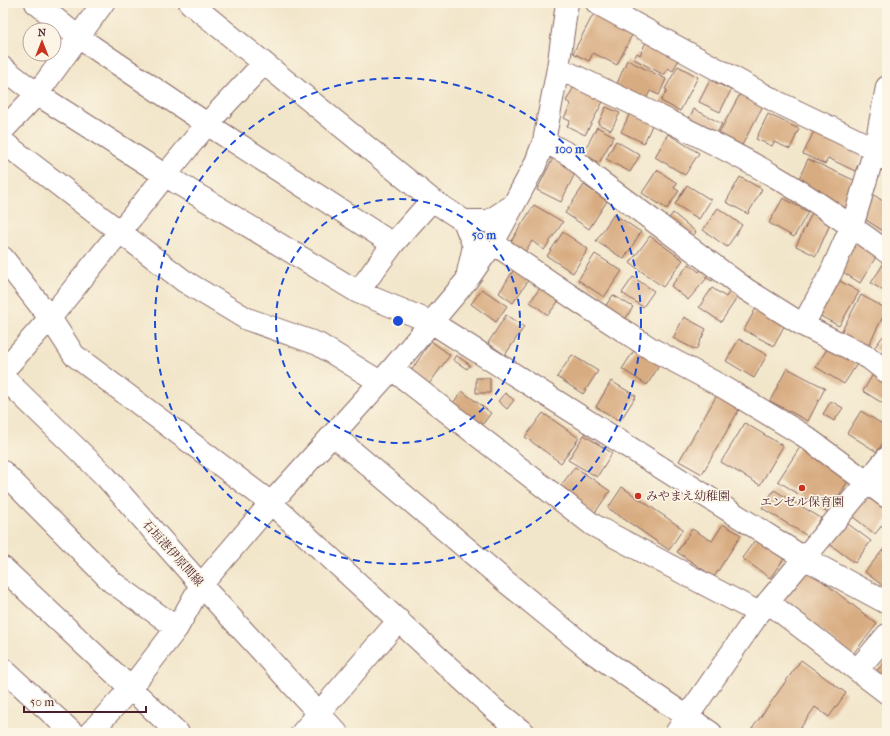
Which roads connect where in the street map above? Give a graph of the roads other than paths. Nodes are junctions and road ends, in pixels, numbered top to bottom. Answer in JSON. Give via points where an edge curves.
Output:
{"nodes":[{"id":1,"x":36,"y":3,"type":"edge"},
{"id":2,"x":103,"y":3,"type":"edge"},
{"id":3,"x":190,"y":3,"type":"edge"},
{"id":4,"x":567,"y":3,"type":"edge"},
{"id":5,"x":597,"y":3,"type":"edge"},
{"id":6,"x":78,"y":36,"type":"junction"},
{"id":7,"x":264,"y":63,"type":"junction"},
{"id":8,"x":3,"y":68,"type":"edge"},
{"id":9,"x":558,"y":68,"type":"junction"},
{"id":10,"x":887,"y":87,"type":"edge"},
{"id":11,"x":37,"y":94,"type":"junction"},
{"id":12,"x":207,"y":124,"type":"junction"},
{"id":13,"x":3,"y":130,"type":"edge"},
{"id":14,"x":544,"y":141,"type":"junction"},
{"id":15,"x":3,"y":142,"type":"edge"},
{"id":16,"x":881,"y":155,"type":"edge"},
{"id":17,"x":166,"y":176,"type":"junction"},
{"id":18,"x":432,"y":200,"type":"junction"},
{"id":19,"x":516,"y":203,"type":"junction"},
{"id":20,"x":464,"y":221,"type":"junction"},
{"id":21,"x":851,"y":226,"type":"junction"},
{"id":22,"x":119,"y":233,"type":"junction"},
{"id":23,"x":493,"y":243,"type":"junction"},
{"id":24,"x":394,"y":244,"type":"junction"},
{"id":25,"x":887,"y":252,"type":"edge"},
{"id":26,"x":3,"y":258,"type":"edge"},
{"id":27,"x":467,"y":280,"type":"junction"},
{"id":28,"x":358,"y":292,"type":"junction"},
{"id":29,"x":50,"y":318,"type":"junction"},
{"id":30,"x":431,"y":322,"type":"junction"},
{"id":31,"x":803,"y":325,"type":"junction"},
{"id":32,"x":3,"y":371,"type":"edge"},
{"id":33,"x":887,"y":372,"type":"edge"},
{"id":34,"x":386,"y":375,"type":"junction"},
{"id":35,"x":3,"y":377,"type":"edge"},
{"id":36,"x":333,"y":435,"type":"junction"},
{"id":37,"x":887,"y":458,"type":"edge"},
{"id":38,"x":3,"y":472,"type":"edge"},
{"id":39,"x":868,"y":482,"type":"junction"},
{"id":40,"x":887,"y":497,"type":"edge"},
{"id":41,"x":271,"y":503,"type":"junction"},
{"id":42,"x":804,"y":558,"type":"junction"},
{"id":43,"x":3,"y":568,"type":"edge"},
{"id":44,"x":201,"y":585,"type":"junction"},
{"id":45,"x":887,"y":603,"type":"edge"},
{"id":46,"x":764,"y":607,"type":"junction"},
{"id":47,"x":399,"y":620,"type":"junction"},
{"id":48,"x":177,"y":628,"type":"junction"},
{"id":49,"x":887,"y":635,"type":"edge"},
{"id":50,"x":3,"y":669,"type":"edge"},
{"id":51,"x":857,"y":670,"type":"junction"},
{"id":52,"x":130,"y":689,"type":"junction"},
{"id":53,"x":887,"y":693,"type":"edge"},
{"id":54,"x":318,"y":713,"type":"junction"},
{"id":55,"x":682,"y":725,"type":"edge"},
{"id":56,"x":73,"y":733,"type":"edge"},
{"id":57,"x":90,"y":733,"type":"edge"},
{"id":58,"x":178,"y":733,"type":"edge"},
{"id":59,"x":302,"y":733,"type":"edge"},
{"id":60,"x":337,"y":733,"type":"edge"},
{"id":61,"x":524,"y":733,"type":"edge"},
{"id":62,"x":711,"y":733,"type":"edge"}],
"edges":[{"from":1,"to":6,"type":"street"},
{"from":2,"to":6,"type":"street"},
{"from":3,"to":7,"type":"street"},
{"from":4,"to":9,"type":"street"},
{"from":5,"to":16,"type":"street"},
{"from":6,"to":11,"type":"street"},
{"from":6,"to":12,"type":"street"},
{"from":7,"to":12,"type":"street"},
{"from":7,"to":18,"type":"street"},
{"from":8,"to":11,"type":"street"},
{"from":9,"to":14,"type":"street"},
{"from":9,"to":21,"type":"street","via":[[654,113],[776,177]]},
{"from":10,"to":16,"type":"street"},
{"from":11,"to":13,"type":"street"},
{"from":11,"to":17,"type":"street"},
{"from":12,"to":17,"type":"street"},
{"from":12,"to":24,"type":"street"},
{"from":14,"to":19,"type":"street"},
{"from":14,"to":31,"type":"street","via":[[570,155],[594,177],[747,290]]},
{"from":15,"to":22,"type":"street"},
{"from":16,"to":21,"type":"street"},
{"from":17,"to":22,"type":"street"},
{"from":17,"to":28,"type":"street"},
{"from":18,"to":20,"type":"street"},
{"from":18,"to":24,"type":"street"},
{"from":19,"to":20,"type":"street","via":[[489,221]]},
{"from":19,"to":23,"type":"street"},
{"from":20,"to":27,"type":"street","via":[[474,246]]},
{"from":21,"to":25,"type":"street"},
{"from":21,"to":31,"type":"street","via":[[831,273]]},
{"from":22,"to":29,"type":"street"},
{"from":22,"to":34,"type":"street","via":[[184,281],[247,319],[318,344]]},
{"from":23,"to":27,"type":"street"},
{"from":23,"to":39,"type":"street","via":[[650,348],[725,388],[803,435]]},
{"from":24,"to":28,"type":"street"},
{"from":26,"to":29,"type":"street"},
{"from":27,"to":30,"type":"street"},
{"from":28,"to":30,"type":"street"},
{"from":29,"to":32,"type":"street"},
{"from":29,"to":41,"type":"street","via":[[74,355]]},
{"from":30,"to":34,"type":"street"},
{"from":30,"to":42,"type":"street"},
{"from":31,"to":33,"type":"street","via":[[869,358]]},
{"from":34,"to":36,"type":"street"},
{"from":34,"to":46,"type":"street","via":[[593,525]]},
{"from":35,"to":44,"type":"street","name":"石垣港伊原間線","via":[[104,476]]},
{"from":36,"to":41,"type":"street"},
{"from":36,"to":55,"type":"street","via":[[499,576]]},
{"from":37,"to":39,"type":"street"},
{"from":38,"to":48,"type":"street","via":[[112,582]]},
{"from":39,"to":40,"type":"street"},
{"from":39,"to":42,"type":"street"},
{"from":41,"to":44,"type":"street"},
{"from":41,"to":47,"type":"street"},
{"from":42,"to":45,"type":"street"},
{"from":42,"to":46,"type":"street"},
{"from":43,"to":52,"type":"street"},
{"from":44,"to":48,"type":"street"},
{"from":44,"to":54,"type":"street","name":"石垣港伊原間線"},
{"from":46,"to":51,"type":"street"},
{"from":46,"to":55,"type":"street"},
{"from":47,"to":54,"type":"street"},
{"from":47,"to":61,"type":"street","via":[[495,710]]},
{"from":48,"to":52,"type":"street"},
{"from":49,"to":51,"type":"street"},
{"from":50,"to":56,"type":"street"},
{"from":51,"to":53,"type":"street"},
{"from":52,"to":57,"type":"street"},
{"from":52,"to":58,"type":"street"},
{"from":54,"to":59,"type":"street"},
{"from":54,"to":60,"type":"street","name":"石垣港伊原間線"},
{"from":55,"to":62,"type":"street"}]}
